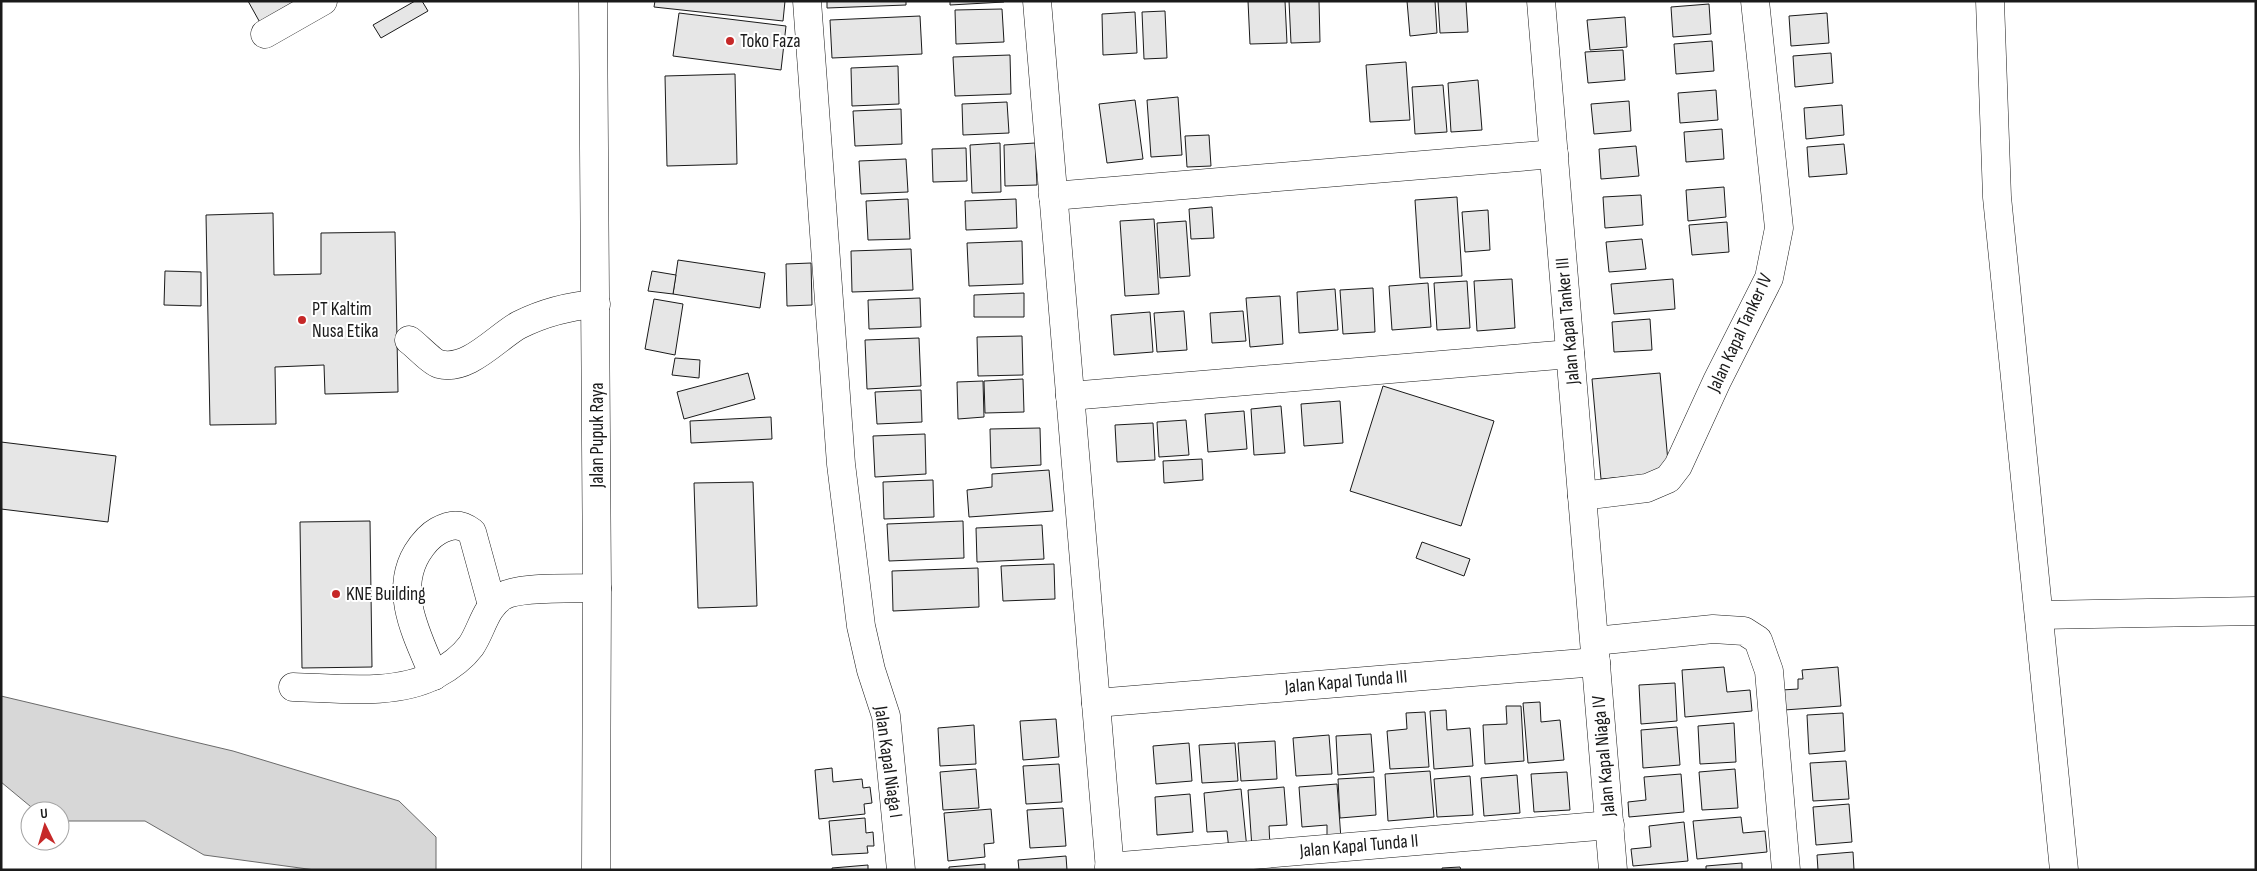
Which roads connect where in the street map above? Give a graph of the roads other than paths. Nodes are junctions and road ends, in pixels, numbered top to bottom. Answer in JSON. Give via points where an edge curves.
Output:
{"nodes":[{"id":1,"x":323,"y":1,"type":"edge"},
{"id":2,"x":593,"y":1,"type":"edge"},
{"id":3,"x":807,"y":1,"type":"edge"},
{"id":4,"x":1037,"y":1,"type":"edge"},
{"id":5,"x":1541,"y":1,"type":"edge"},
{"id":6,"x":1755,"y":1,"type":"edge"},
{"id":7,"x":1990,"y":1,"type":"edge"},
{"id":8,"x":265,"y":34,"type":"dead end"},
{"id":9,"x":1554,"y":154,"type":"junction"},
{"id":10,"x":1053,"y":196,"type":"junction"},
{"id":11,"x":596,"y":304,"type":"junction"},
{"id":12,"x":409,"y":340,"type":"dead end"},
{"id":13,"x":1570,"y":354,"type":"junction"},
{"id":14,"x":1070,"y":396,"type":"junction"},
{"id":15,"x":1582,"y":496,"type":"junction"},
{"id":16,"x":597,"y":588,"type":"junction"},
{"id":17,"x":492,"y":605,"type":"junction"},
{"id":18,"x":2256,"y":611,"type":"edge"},
{"id":19,"x":2039,"y":615,"type":"junction"},
{"id":20,"x":1595,"y":651,"type":"junction"},
{"id":21,"x":434,"y":676,"type":"junction"},
{"id":22,"x":293,"y":687,"type":"dead end"},
{"id":23,"x":1096,"y":703,"type":"junction"},
{"id":24,"x":1610,"y":825,"type":"junction"},
{"id":25,"x":1110,"y":868,"type":"edge"},
{"id":26,"x":596,"y":870,"type":"edge"},
{"id":27,"x":901,"y":870,"type":"edge"},
{"id":28,"x":1613,"y":870,"type":"edge"},
{"id":29,"x":1786,"y":870,"type":"edge"},
{"id":30,"x":2064,"y":870,"type":"edge"}],
"edges":[{"from":1,"to":8,"type":"street"},
{"from":2,"to":11,"type":"street","name":"Jalan Pupuk Raya"},
{"from":3,"to":27,"type":"street","name":"Jalan Kapal Niaga I","via":[[841,464],[861,626],[886,716]]},
{"from":4,"to":10,"type":"street"},
{"from":5,"to":9,"type":"street","name":"Jalan Kapal Tanker III"},
{"from":6,"to":15,"type":"street","name":"Jalan Kapal Tanker IV","via":[[1779,228],[1769,278],[1678,466],[1668,479],[1647,488]]},
{"from":7,"to":19,"type":"street","via":[[1997,197]]},
{"from":9,"to":10,"type":"street"},
{"from":9,"to":13,"type":"street","name":"Jalan Kapal Tanker III"},
{"from":10,"to":14,"type":"street"},
{"from":11,"to":12,"type":"street","via":[[569,307],[519,326],[459,364],[438,364]]},
{"from":11,"to":16,"type":"street","name":"Jalan Pupuk Raya"},
{"from":13,"to":14,"type":"street"},
{"from":13,"to":15,"type":"street","name":"Jalan Kapal Tanker III"},
{"from":14,"to":23,"type":"street"},
{"from":15,"to":20,"type":"street","name":"Jalan Kapal Tanker III"},
{"from":16,"to":17,"type":"street","via":[[516,591]]},
{"from":16,"to":26,"type":"street","name":"Jalan Pupuk Raya"},
{"from":17,"to":21,"type":"street","via":[[471,646],[453,664]]},
{"from":17,"to":21,"type":"street","via":[[472,532],[464,525],[453,525],[436,532],[421,546],[409,565],[406,590],[409,613]]},
{"from":18,"to":19,"type":"street"},
{"from":19,"to":30,"type":"street"},
{"from":20,"to":23,"type":"street","name":"Jalan Kapal Tunda III"},
{"from":20,"to":24,"type":"street","name":"Jalan Kapal Niaga IV"},
{"from":20,"to":29,"type":"street","name":"Jalan Kapal Tunda III","via":[[1713,629],[1744,632],[1758,640],[1769,671]]},
{"from":21,"to":22,"type":"street","via":[[395,688]]},
{"from":23,"to":25,"type":"street"},
{"from":24,"to":25,"type":"street","name":"Jalan Kapal Tunda II"},
{"from":24,"to":28,"type":"street","name":"Jalan Kapal Niaga IV"}]}
